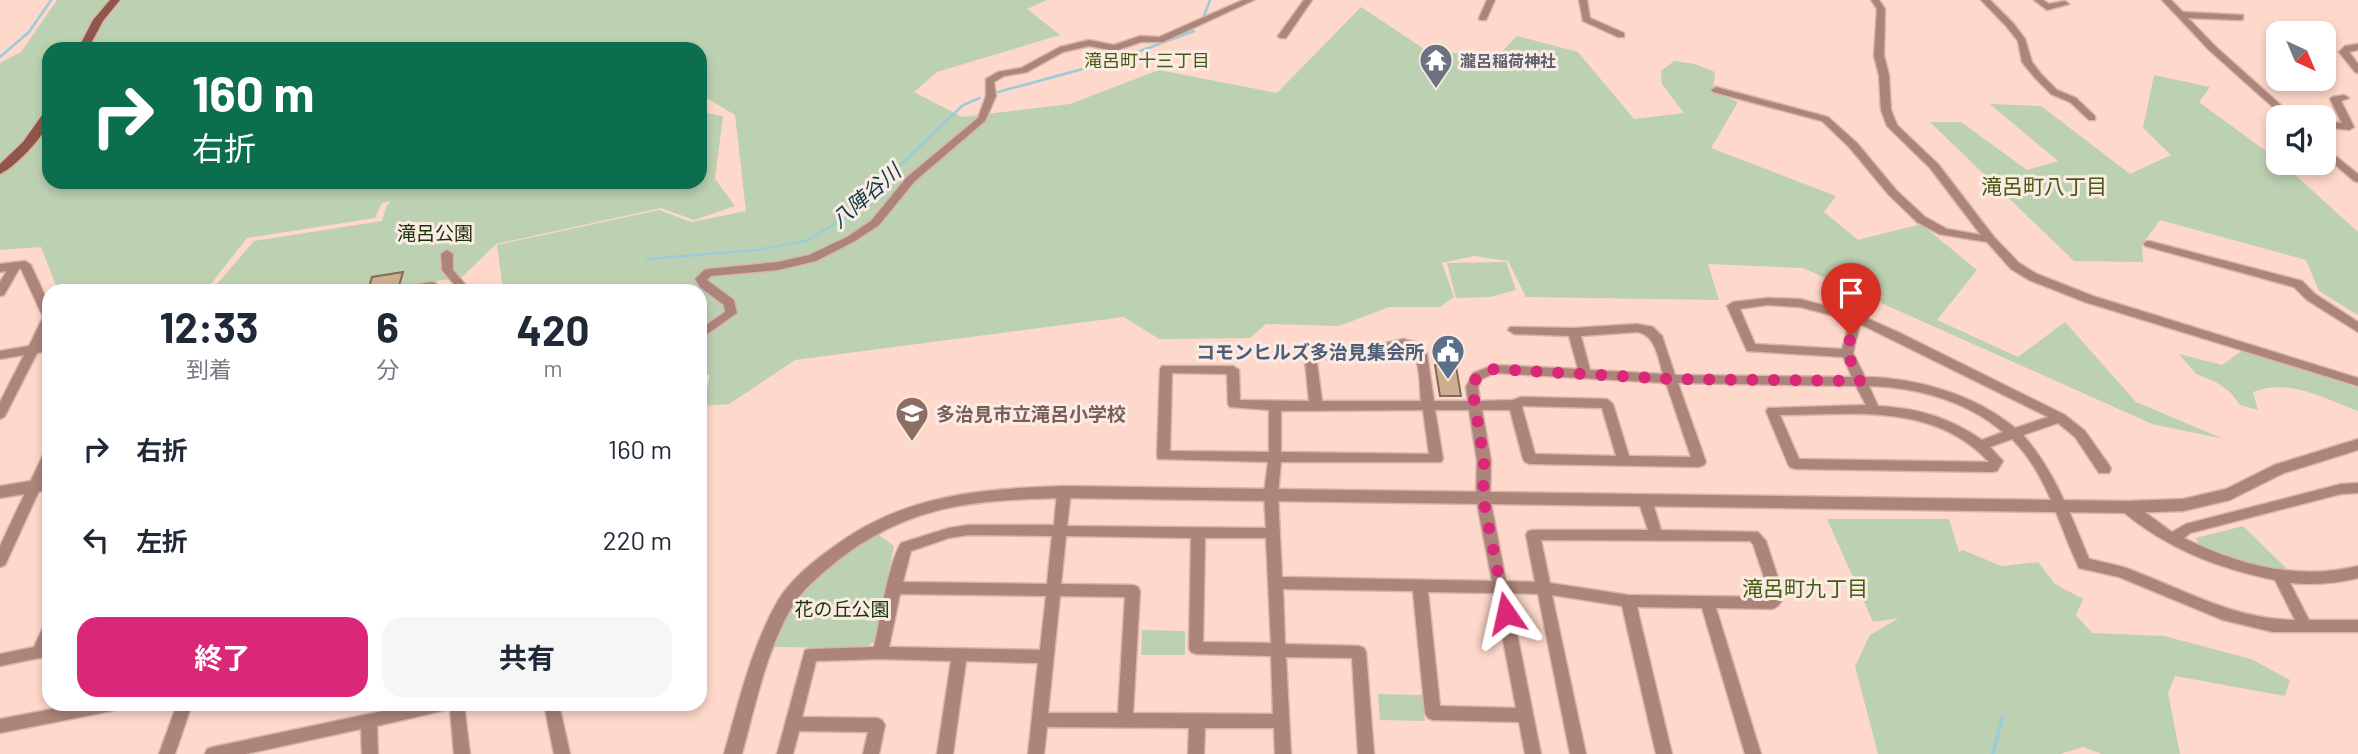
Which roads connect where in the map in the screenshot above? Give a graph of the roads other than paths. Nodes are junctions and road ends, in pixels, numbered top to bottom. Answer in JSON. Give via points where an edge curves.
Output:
{"nodes":[{"id":1,"x":115,"y":0,"type":"edge"},
{"id":2,"x":1250,"y":0,"type":"edge"},
{"id":3,"x":1308,"y":0,"type":"edge"},
{"id":4,"x":1491,"y":0,"type":"edge"},
{"id":5,"x":1583,"y":0,"type":"edge"},
{"id":6,"x":1875,"y":0,"type":"edge"},
{"id":7,"x":1985,"y":0,"type":"edge"},
{"id":8,"x":2038,"y":0,"type":"edge"},
{"id":9,"x":2165,"y":0,"type":"edge"},
{"id":10,"x":2064,"y":4,"type":"dead end"},
{"id":11,"x":2183,"y":15,"type":"junction"},
{"id":12,"x":2240,"y":16,"type":"dead end"},
{"id":13,"x":1483,"y":18,"type":"dead end"},
{"id":14,"x":1621,"y":35,"type":"dead end"},
{"id":15,"x":1283,"y":36,"type":"dead end"},
{"id":16,"x":87,"y":42,"type":"edge"},
{"id":17,"x":2358,"y":47,"type":"edge"},
{"id":18,"x":2358,"y":69,"type":"edge"},
{"id":19,"x":1716,"y":90,"type":"dead end"},
{"id":20,"x":2344,"y":98,"type":"dead end"},
{"id":21,"x":2276,"y":105,"type":"edge"},
{"id":22,"x":2092,"y":118,"type":"dead end"},
{"id":23,"x":42,"y":125,"type":"edge"},
{"id":24,"x":2336,"y":125,"type":"edge"},
{"id":25,"x":2336,"y":160,"type":"edge"},
{"id":26,"x":0,"y":170,"type":"edge"},
{"id":27,"x":2358,"y":179,"type":"edge"},
{"id":28,"x":1990,"y":239,"type":"junction"},
{"id":29,"x":2149,"y":244,"type":"dead end"},
{"id":30,"x":447,"y":254,"type":"dead end"},
{"id":31,"x":15,"y":266,"type":"junction"},
{"id":32,"x":0,"y":268,"type":"edge"},
{"id":33,"x":459,"y":284,"type":"edge"},
{"id":34,"x":704,"y":284,"type":"edge"},
{"id":35,"x":707,"y":287,"type":"edge"},
{"id":36,"x":0,"y":292,"type":"edge"},
{"id":37,"x":42,"y":302,"type":"edge"},
{"id":38,"x":1856,"y":318,"type":"junction"},
{"id":39,"x":2358,"y":328,"type":"edge"},
{"id":40,"x":707,"y":330,"type":"edge"},
{"id":41,"x":1514,"y":330,"type":"dead end"},
{"id":42,"x":42,"y":331,"type":"edge"},
{"id":43,"x":1574,"y":332,"type":"junction"},
{"id":44,"x":42,"y":348,"type":"edge"},
{"id":45,"x":33,"y":350,"type":"junction"},
{"id":46,"x":1847,"y":353,"type":"junction"},
{"id":47,"x":0,"y":355,"type":"edge"},
{"id":48,"x":1585,"y":373,"type":"junction"},
{"id":49,"x":1670,"y":379,"type":"junction"},
{"id":50,"x":1860,"y":381,"type":"junction"},
{"id":51,"x":2358,"y":382,"type":"edge"},
{"id":52,"x":1430,"y":404,"type":"junction"},
{"id":53,"x":1316,"y":405,"type":"junction"},
{"id":54,"x":1474,"y":405,"type":"junction"},
{"id":55,"x":1515,"y":405,"type":"junction"},
{"id":56,"x":1275,"y":406,"type":"junction"},
{"id":57,"x":1875,"y":412,"type":"junction"},
{"id":58,"x":0,"y":414,"type":"edge"},
{"id":59,"x":2058,"y":418,"type":"junction"},
{"id":60,"x":2013,"y":434,"type":"junction"},
{"id":61,"x":1981,"y":444,"type":"junction"},
{"id":62,"x":2358,"y":444,"type":"edge"},
{"id":63,"x":1275,"y":458,"type":"junction"},
{"id":64,"x":1624,"y":461,"type":"junction"},
{"id":65,"x":2104,"y":469,"type":"dead end"},
{"id":66,"x":42,"y":485,"type":"edge"},
{"id":67,"x":2358,"y":488,"type":"edge"},
{"id":68,"x":0,"y":492,"type":"edge"},
{"id":69,"x":1064,"y":492,"type":"junction"},
{"id":70,"x":1271,"y":494,"type":"junction"},
{"id":71,"x":1483,"y":498,"type":"junction"},
{"id":72,"x":1645,"y":500,"type":"junction"},
{"id":73,"x":2059,"y":504,"type":"junction"},
{"id":74,"x":2127,"y":507,"type":"junction"},
{"id":75,"x":1059,"y":530,"type":"junction"},
{"id":76,"x":1198,"y":531,"type":"junction"},
{"id":77,"x":1272,"y":533,"type":"junction"},
{"id":78,"x":1656,"y":535,"type":"junction"},
{"id":79,"x":2171,"y":539,"type":"junction"},
{"id":80,"x":0,"y":561,"type":"edge"},
{"id":81,"x":2358,"y":572,"type":"edge"},
{"id":82,"x":2279,"y":575,"type":"junction"},
{"id":83,"x":1275,"y":583,"type":"junction"},
{"id":84,"x":1420,"y":587,"type":"junction"},
{"id":85,"x":1501,"y":587,"type":"junction"},
{"id":86,"x":894,"y":588,"type":"junction"},
{"id":87,"x":1543,"y":588,"type":"junction"},
{"id":88,"x":1052,"y":591,"type":"junction"},
{"id":89,"x":1628,"y":601,"type":"junction"},
{"id":90,"x":1707,"y":601,"type":"junction"},
{"id":91,"x":2304,"y":624,"type":"junction"},
{"id":92,"x":2358,"y":626,"type":"edge"},
{"id":93,"x":1276,"y":649,"type":"junction"},
{"id":94,"x":42,"y":651,"type":"edge"},
{"id":95,"x":880,"y":653,"type":"junction"},
{"id":96,"x":959,"y":657,"type":"junction"},
{"id":97,"x":1046,"y":657,"type":"junction"},
{"id":98,"x":0,"y":660,"type":"edge"},
{"id":99,"x":76,"y":711,"type":"edge"},
{"id":100,"x":182,"y":711,"type":"edge"},
{"id":101,"x":414,"y":711,"type":"edge"},
{"id":102,"x":458,"y":711,"type":"edge"},
{"id":103,"x":553,"y":711,"type":"edge"},
{"id":104,"x":1525,"y":715,"type":"junction"},
{"id":105,"x":1125,"y":719,"type":"junction"},
{"id":106,"x":1040,"y":720,"type":"junction"},
{"id":107,"x":369,"y":721,"type":"junction"},
{"id":108,"x":1197,"y":721,"type":"junction"},
{"id":109,"x":1280,"y":721,"type":"junction"},
{"id":110,"x":793,"y":724,"type":"junction"},
{"id":111,"x":0,"y":726,"type":"edge"},
{"id":112,"x":167,"y":754,"type":"edge"},
{"id":113,"x":212,"y":754,"type":"edge"},
{"id":114,"x":370,"y":754,"type":"edge"},
{"id":115,"x":462,"y":754,"type":"edge"},
{"id":116,"x":562,"y":754,"type":"edge"},
{"id":117,"x":733,"y":754,"type":"edge"},
{"id":118,"x":785,"y":754,"type":"edge"},
{"id":119,"x":871,"y":754,"type":"edge"},
{"id":120,"x":945,"y":754,"type":"edge"},
{"id":121,"x":1036,"y":754,"type":"edge"},
{"id":122,"x":1196,"y":754,"type":"edge"},
{"id":123,"x":1283,"y":754,"type":"edge"},
{"id":124,"x":1366,"y":754,"type":"edge"},
{"id":125,"x":1532,"y":754,"type":"edge"},
{"id":126,"x":1578,"y":754,"type":"edge"},
{"id":127,"x":1664,"y":754,"type":"edge"},
{"id":128,"x":1753,"y":754,"type":"edge"}],
"edges":[{"from":1,"to":16,"type":"main road"},
{"from":2,"to":34,"type":"street","via":[[1160,40],[1140,39],[1115,48],[1088,43],[994,78],[989,81],[991,96],[982,119],[905,185],[875,223],[812,258],[708,273],[701,279]]},
{"from":3,"to":15,"type":"street"},
{"from":4,"to":13,"type":"street"},
{"from":5,"to":14,"type":"street","via":[[1586,19]]},
{"from":6,"to":28,"type":"street","via":[[1881,9],[1879,56],[1892,126],[1934,166]]},
{"from":7,"to":22,"type":"street","via":[[2022,41],[2027,62],[2039,78]]},
{"from":8,"to":10,"type":"street","via":[[2047,7]]},
{"from":9,"to":11,"type":"street"},
{"from":11,"to":12,"type":"street"},
{"from":11,"to":21,"type":"street"},
{"from":17,"to":18,"type":"street","via":[[2344,52]]},
{"from":19,"to":28,"type":"street","via":[[1825,119],[1927,223],[1956,235]]},
{"from":20,"to":24,"type":"street","via":[[2335,99],[2349,127]]},
{"from":23,"to":26,"type":"main road","via":[[17,158]]},
{"from":25,"to":27,"type":"street"},
{"from":28,"to":51,"type":"street","via":[[2014,266],[2033,277]]},
{"from":29,"to":39,"type":"street","via":[[2298,284]]},
{"from":30,"to":33,"type":"street","via":[[447,272]]},
{"from":31,"to":32,"type":"street"},
{"from":31,"to":36,"type":"street"},
{"from":31,"to":37,"type":"street","via":[[25,265]]},
{"from":35,"to":40,"type":"street","via":[[730,303],[731,313]]},
{"from":38,"to":46,"type":"street"},
{"from":38,"to":46,"type":"street","via":[[1788,300],[1733,306],[1751,348]]},
{"from":38,"to":59,"type":"street"},
{"from":41,"to":43,"type":"street"},
{"from":42,"to":45,"type":"street"},
{"from":43,"to":48,"type":"street"},
{"from":43,"to":49,"type":"street","via":[[1649,330],[1656,336]]},
{"from":44,"to":45,"type":"street"},
{"from":45,"to":47,"type":"street"},
{"from":45,"to":58,"type":"street"},
{"from":46,"to":50,"type":"street"},
{"from":48,"to":49,"type":"street"},
{"from":48,"to":54,"type":"street","via":[[1494,369],[1477,376],[1472,387]]},
{"from":49,"to":50,"type":"street"},
{"from":49,"to":64,"type":"street","via":[[1699,462]]},
{"from":50,"to":57,"type":"street"},
{"from":50,"to":60,"type":"street","via":[[1924,388],[1962,402]]},
{"from":52,"to":53,"type":"street"},
{"from":52,"to":53,"type":"street","via":[[1421,354],[1403,343],[1350,355],[1320,355],[1311,361]]},
{"from":52,"to":54,"type":"street"},
{"from":52,"to":63,"type":"street","via":[[1436,460]]},
{"from":53,"to":56,"type":"street"},
{"from":54,"to":55,"type":"street"},
{"from":54,"to":71,"type":"street","via":[[1484,461]]},
{"from":55,"to":64,"type":"street","via":[[1530,459]]},
{"from":55,"to":64,"type":"street","via":[[1521,401],[1607,404]]},
{"from":56,"to":63,"type":"street"},
{"from":56,"to":63,"type":"street","via":[[1234,404],[1233,370],[1166,369],[1163,456]]},
{"from":57,"to":61,"type":"street","via":[[1925,416]]},
{"from":57,"to":61,"type":"street","via":[[1772,411],[1795,464],[1992,467],[1996,461]]},
{"from":59,"to":60,"type":"street"},
{"from":59,"to":65,"type":"street","via":[[2080,433]]},
{"from":60,"to":61,"type":"street"},
{"from":60,"to":73,"type":"street","via":[[2032,452]]},
{"from":62,"to":74,"type":"street","via":[[2279,469],[2230,494],[2183,505]]},
{"from":63,"to":70,"type":"street"},
{"from":66,"to":68,"type":"street"},
{"from":66,"to":80,"type":"street"},
{"from":67,"to":79,"type":"street","via":[[2186,529]]},
{"from":69,"to":70,"type":"street"},
{"from":69,"to":75,"type":"street"},
{"from":69,"to":117,"type":"street","via":[[988,494],[939,502],[903,512],[843,546],[786,602],[760,662]]},
{"from":70,"to":71,"type":"street"},
{"from":70,"to":77,"type":"street"},
{"from":71,"to":72,"type":"street"},
{"from":71,"to":85,"type":"street"},
{"from":72,"to":73,"type":"street"},
{"from":72,"to":78,"type":"street"},
{"from":73,"to":74,"type":"street"},
{"from":73,"to":91,"type":"street","via":[[2084,564],[2130,575],[2224,614],[2273,626]]},
{"from":74,"to":79,"type":"street"},
{"from":75,"to":76,"type":"street"},
{"from":75,"to":86,"type":"street","via":[[968,530],[922,540],[906,547]]},
{"from":75,"to":88,"type":"street"},
{"from":76,"to":77,"type":"street"},
{"from":76,"to":93,"type":"street","via":[[1196,649]]},
{"from":77,"to":83,"type":"street"},
{"from":78,"to":87,"type":"street","via":[[1533,534]]},
{"from":78,"to":90,"type":"street","via":[[1753,536],[1759,541],[1777,596],[1772,603]]},
{"from":79,"to":82,"type":"street","via":[[2233,564]]},
{"from":81,"to":82,"type":"street","via":[[2331,578]]},
{"from":82,"to":91,"type":"street"},
{"from":83,"to":84,"type":"street"},
{"from":83,"to":93,"type":"street"},
{"from":84,"to":85,"type":"street"},
{"from":84,"to":104,"type":"street","via":[[1433,713]]},
{"from":85,"to":87,"type":"street"},
{"from":85,"to":104,"type":"street"},
{"from":86,"to":88,"type":"street"},
{"from":86,"to":95,"type":"street"},
{"from":87,"to":89,"type":"street"},
{"from":87,"to":126,"type":"street"},
{"from":88,"to":97,"type":"street"},
{"from":88,"to":105,"type":"street","via":[[1133,591]]},
{"from":89,"to":90,"type":"street"},
{"from":89,"to":127,"type":"street"},
{"from":90,"to":128,"type":"street"},
{"from":91,"to":92,"type":"street"},
{"from":93,"to":109,"type":"street"},
{"from":93,"to":124,"type":"street","via":[[1359,652]]},
{"from":94,"to":98,"type":"street"},
{"from":95,"to":96,"type":"street"},
{"from":95,"to":110,"type":"street","via":[[810,655]]},
{"from":96,"to":97,"type":"street"},
{"from":96,"to":120,"type":"street"},
{"from":97,"to":106,"type":"street"},
{"from":99,"to":111,"type":"street"},
{"from":100,"to":112,"type":"street"},
{"from":101,"to":107,"type":"street"},
{"from":102,"to":115,"type":"street"},
{"from":103,"to":116,"type":"street"},
{"from":104,"to":125,"type":"street"},
{"from":105,"to":106,"type":"street"},
{"from":105,"to":108,"type":"street"},
{"from":106,"to":121,"type":"street"},
{"from":107,"to":113,"type":"street"},
{"from":107,"to":114,"type":"street"},
{"from":108,"to":109,"type":"street"},
{"from":108,"to":122,"type":"street"},
{"from":109,"to":123,"type":"street"},
{"from":110,"to":118,"type":"street"},
{"from":110,"to":119,"type":"street","via":[[877,725]]}]}
